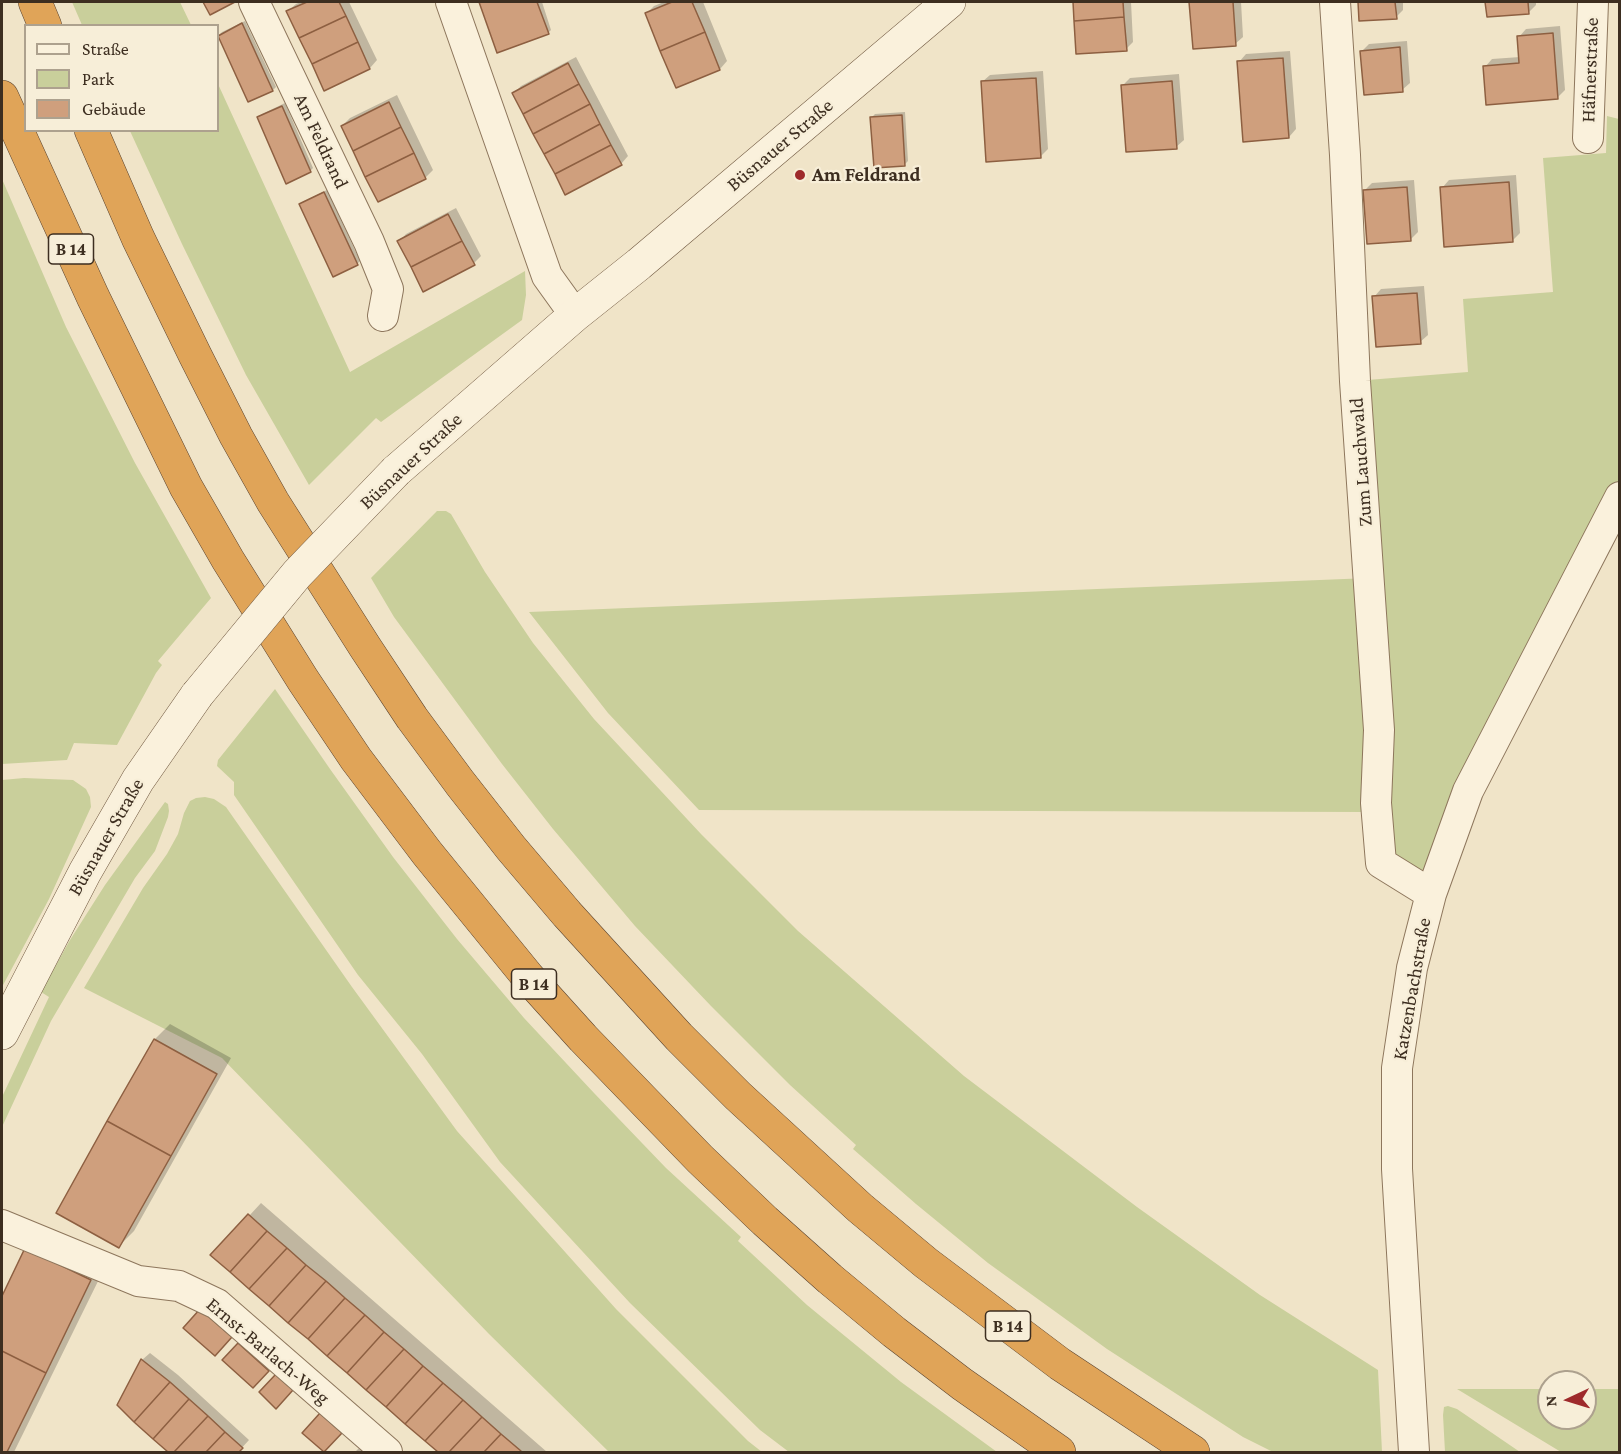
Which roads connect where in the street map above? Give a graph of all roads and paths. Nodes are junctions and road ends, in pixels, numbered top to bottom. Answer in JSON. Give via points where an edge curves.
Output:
{"nodes":[{"id":1,"x":35,"y":2,"type":"edge"},
{"id":2,"x":254,"y":2,"type":"edge"},
{"id":3,"x":451,"y":2,"type":"edge"},
{"id":4,"x":949,"y":2,"type":"edge"},
{"id":5,"x":1335,"y":2,"type":"edge"},
{"id":6,"x":1593,"y":2,"type":"edge"},
{"id":7,"x":44,"y":24,"type":"edge"},
{"id":8,"x":2,"y":97,"type":"edge"},
{"id":9,"x":92,"y":132,"type":"edge"},
{"id":10,"x":1588,"y":138,"type":"dead end"},
{"id":11,"x":575,"y":315,"type":"junction"},
{"id":12,"x":383,"y":316,"type":"dead end"},
{"id":13,"x":1620,"y":497,"type":"edge"},
{"id":14,"x":1431,"y":894,"type":"junction"},
{"id":15,"x":2,"y":1033,"type":"edge"},
{"id":16,"x":2,"y":1225,"type":"edge"},
{"id":17,"x":387,"y":1452,"type":"edge"},
{"id":18,"x":1059,"y":1452,"type":"edge"},
{"id":19,"x":1193,"y":1452,"type":"edge"},
{"id":20,"x":1414,"y":1452,"type":"edge"}],
"edges":[{"from":1,"to":7,"type":"highway"},
{"from":2,"to":12,"type":"street","name":"Am Feldrand","via":[[369,242],[388,289]]},
{"from":3,"to":11,"type":"street","via":[[547,276]]},
{"from":4,"to":11,"type":"street","name":"Büsnauer Straße"},
{"from":5,"to":14,"type":"street","name":"Zum Lauchwald","via":[[1379,730],[1376,804],[1381,863]]},
{"from":6,"to":10,"type":"street","name":"Häfnerstraße"},
{"from":8,"to":18,"type":"highway","number":"B 14","via":[[93,297],[186,487],[310,690],[427,853],[583,1038],[765,1221],[894,1332]]},
{"from":9,"to":19,"type":"highway","number":"B 14","via":[[195,355],[273,502],[412,718],[567,915],[721,1079],[860,1208],[1060,1364]]},
{"from":11,"to":15,"type":"street","name":"Büsnauer Straße","bridge":true,"via":[[396,471],[297,574],[197,695],[138,780]]},
{"from":13,"to":14,"type":"street","name":"Katzenbachstraße","via":[[1468,791]]},
{"from":14,"to":20,"type":"street","name":"Katzenbachstraße","via":[[1412,968],[1398,1068],[1397,1169]]},
{"from":16,"to":17,"type":"street","name":"Ernst-Barlach-Weg","via":[[138,1281],[179,1286],[217,1304]]}]}
